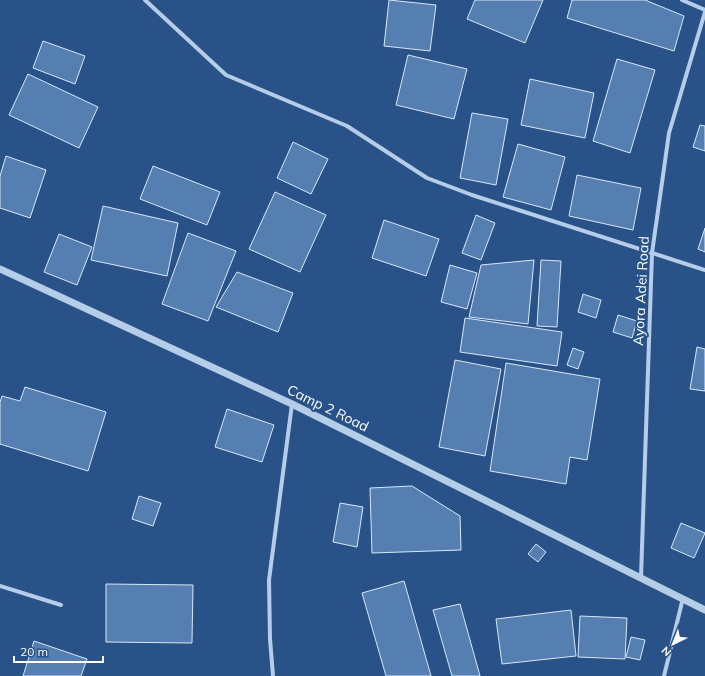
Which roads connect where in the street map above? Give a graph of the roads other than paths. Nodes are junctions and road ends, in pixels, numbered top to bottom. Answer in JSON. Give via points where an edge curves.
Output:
{"nodes":[{"id":1,"x":145,"y":0,"type":"edge"},
{"id":2,"x":682,"y":0,"type":"edge"},
{"id":3,"x":705,"y":10,"type":"edge"},
{"id":4,"x":652,"y":253,"type":"junction"},
{"id":5,"x":0,"y":269,"type":"edge"},
{"id":6,"x":705,"y":270,"type":"edge"},
{"id":7,"x":292,"y":404,"type":"junction"},
{"id":8,"x":641,"y":577,"type":"junction"},
{"id":9,"x":0,"y":586,"type":"edge"},
{"id":10,"x":683,"y":598,"type":"junction"},
{"id":11,"x":61,"y":605,"type":"dead end"},
{"id":12,"x":705,"y":610,"type":"edge"},
{"id":13,"x":273,"y":676,"type":"edge"},
{"id":14,"x":664,"y":676,"type":"edge"}],
"edges":[{"from":1,"to":4,"type":"street","via":[[226,75],[347,126],[427,178],[479,198]]},
{"from":2,"to":3,"type":"street"},
{"from":3,"to":4,"type":"street","name":"Ayora Adei Road","via":[[669,134]]},
{"from":4,"to":6,"type":"street"},
{"from":4,"to":8,"type":"street","name":"Ayora Adei Road"},
{"from":5,"to":7,"type":"street","name":"Camp 2 Road"},
{"from":7,"to":8,"type":"street","name":"Camp 2 Road"},
{"from":7,"to":13,"type":"street","via":[[269,580]]},
{"from":8,"to":10,"type":"street","name":"Camp 2 Road"},
{"from":9,"to":11,"type":"street"},
{"from":10,"to":12,"type":"street","name":"Camp 2 Road"},
{"from":10,"to":14,"type":"street"}]}
